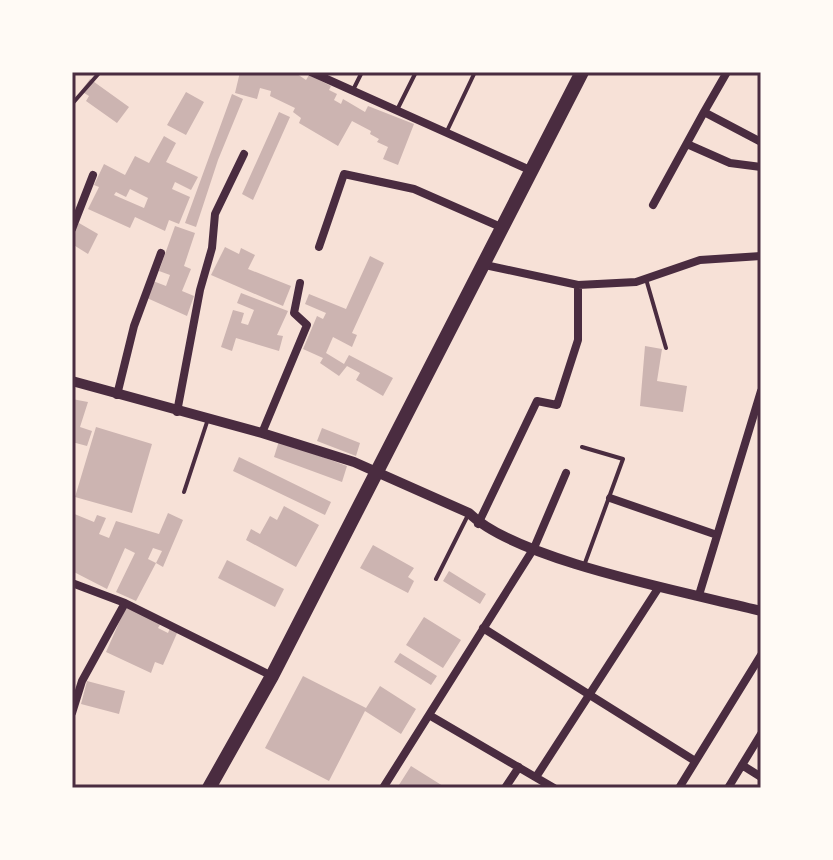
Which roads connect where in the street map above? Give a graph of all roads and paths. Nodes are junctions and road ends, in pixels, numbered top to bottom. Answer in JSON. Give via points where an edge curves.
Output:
{"nodes":[{"id":1,"x":100,"y":72,"type":"edge"},
{"id":2,"x":311,"y":72,"type":"edge"},
{"id":3,"x":362,"y":72,"type":"edge"},
{"id":4,"x":416,"y":72,"type":"edge"},
{"id":5,"x":475,"y":72,"type":"edge"},
{"id":6,"x":582,"y":72,"type":"edge"},
{"id":7,"x":727,"y":72,"type":"edge"},
{"id":8,"x":352,"y":92,"type":"junction"},
{"id":9,"x":72,"y":104,"type":"edge"},
{"id":10,"x":396,"y":112,"type":"junction"},
{"id":11,"x":704,"y":112,"type":"junction"},
{"id":12,"x":446,"y":133,"type":"junction"},
{"id":13,"x":761,"y":142,"type":"edge"},
{"id":14,"x":687,"y":144,"type":"junction"},
{"id":15,"x":244,"y":154,"type":"dead end"},
{"id":16,"x":761,"y":167,"type":"edge"},
{"id":17,"x":533,"y":171,"type":"junction"},
{"id":18,"x":93,"y":175,"type":"dead end"},
{"id":19,"x":653,"y":205,"type":"dead end"},
{"id":20,"x":504,"y":228,"type":"junction"},
{"id":21,"x":72,"y":229,"type":"edge"},
{"id":22,"x":319,"y":247,"type":"dead end"},
{"id":23,"x":161,"y":253,"type":"dead end"},
{"id":24,"x":761,"y":256,"type":"edge"},
{"id":25,"x":485,"y":265,"type":"junction"},
{"id":26,"x":646,"y":279,"type":"junction"},
{"id":27,"x":300,"y":283,"type":"dead end"},
{"id":28,"x":578,"y":285,"type":"junction"},
{"id":29,"x":666,"y":348,"type":"dead end"},
{"id":30,"x":72,"y":381,"type":"edge"},
{"id":31,"x":761,"y":391,"type":"edge"},
{"id":32,"x":117,"y":395,"type":"junction"},
{"id":33,"x":177,"y":412,"type":"junction"},
{"id":34,"x":208,"y":419,"type":"junction"},
{"id":35,"x":262,"y":433,"type":"junction"},
{"id":36,"x":582,"y":447,"type":"dead end"},
{"id":37,"x":377,"y":471,"type":"junction"},
{"id":38,"x":566,"y":473,"type":"dead end"},
{"id":39,"x":184,"y":492,"type":"dead end"},
{"id":40,"x":610,"y":498,"type":"junction"},
{"id":41,"x":469,"y":513,"type":"junction"},
{"id":42,"x":478,"y":524,"type":"junction"},
{"id":43,"x":717,"y":535,"type":"junction"},
{"id":44,"x":534,"y":548,"type":"junction"},
{"id":45,"x":584,"y":566,"type":"junction"},
{"id":46,"x":436,"y":579,"type":"dead end"},
{"id":47,"x":72,"y":583,"type":"edge"},
{"id":48,"x":659,"y":587,"type":"junction"},
{"id":49,"x":699,"y":595,"type":"junction"},
{"id":50,"x":125,"y":603,"type":"junction"},
{"id":51,"x":761,"y":611,"type":"edge"},
{"id":52,"x":483,"y":628,"type":"junction"},
{"id":53,"x":761,"y":655,"type":"edge"},
{"id":54,"x":272,"y":676,"type":"junction"},
{"id":55,"x":589,"y":696,"type":"junction"},
{"id":56,"x":72,"y":713,"type":"edge"},
{"id":57,"x":429,"y":715,"type":"junction"},
{"id":58,"x":761,"y":734,"type":"edge"},
{"id":59,"x":695,"y":761,"type":"junction"},
{"id":60,"x":742,"y":765,"type":"junction"},
{"id":61,"x":519,"y":767,"type":"junction"},
{"id":62,"x":536,"y":777,"type":"junction"},
{"id":63,"x":761,"y":777,"type":"edge"},
{"id":64,"x":209,"y":788,"type":"edge"},
{"id":65,"x":383,"y":788,"type":"edge"},
{"id":66,"x":505,"y":788,"type":"edge"},
{"id":67,"x":554,"y":788,"type":"edge"},
{"id":68,"x":679,"y":788,"type":"edge"},
{"id":69,"x":728,"y":788,"type":"edge"}],
"edges":[{"from":1,"to":9,"type":"lane"},
{"from":2,"to":8,"type":"street"},
{"from":3,"to":8,"type":"lane"},
{"from":4,"to":10,"type":"lane"},
{"from":5,"to":12,"type":"lane"},
{"from":6,"to":17,"type":"highway"},
{"from":7,"to":11,"type":"street"},
{"from":8,"to":10,"type":"street"},
{"from":10,"to":12,"type":"street"},
{"from":11,"to":13,"type":"street"},
{"from":11,"to":14,"type":"street"},
{"from":12,"to":17,"type":"street"},
{"from":14,"to":16,"type":"street","via":[[730,163]]},
{"from":14,"to":19,"type":"street"},
{"from":15,"to":33,"type":"street","via":[[215,214]]},
{"from":17,"to":20,"type":"highway"},
{"from":18,"to":21,"type":"street"},
{"from":20,"to":22,"type":"street","via":[[414,189],[344,174]]},
{"from":20,"to":25,"type":"highway"},
{"from":23,"to":32,"type":"street","via":[[134,326]]},
{"from":24,"to":26,"type":"street","via":[[700,260]]},
{"from":25,"to":28,"type":"street"},
{"from":25,"to":37,"type":"highway"},
{"from":26,"to":28,"type":"street"},
{"from":26,"to":29,"type":"lane"},
{"from":27,"to":35,"type":"street","via":[[294,313],[307,325]]},
{"from":28,"to":42,"type":"street","via":[[578,340],[557,405],[537,401]]},
{"from":30,"to":32,"type":"street"},
{"from":31,"to":43,"type":"street"},
{"from":32,"to":33,"type":"street"},
{"from":33,"to":34,"type":"street"},
{"from":34,"to":35,"type":"street"},
{"from":34,"to":39,"type":"lane"},
{"from":35,"to":37,"type":"street"},
{"from":36,"to":40,"type":"lane","via":[[623,459]]},
{"from":37,"to":41,"type":"street"},
{"from":37,"to":54,"type":"highway"},
{"from":38,"to":44,"type":"street"},
{"from":40,"to":43,"type":"street"},
{"from":40,"to":45,"type":"lane"},
{"from":41,"to":42,"type":"street"},
{"from":41,"to":46,"type":"lane"},
{"from":42,"to":44,"type":"street"},
{"from":43,"to":49,"type":"street"},
{"from":44,"to":45,"type":"street"},
{"from":44,"to":52,"type":"street"},
{"from":45,"to":48,"type":"street"},
{"from":47,"to":50,"type":"street"},
{"from":48,"to":49,"type":"street"},
{"from":48,"to":55,"type":"street"},
{"from":49,"to":51,"type":"street"},
{"from":50,"to":54,"type":"street"},
{"from":50,"to":56,"type":"street","via":[[82,681]]},
{"from":52,"to":55,"type":"street"},
{"from":52,"to":57,"type":"street"},
{"from":53,"to":59,"type":"street"},
{"from":54,"to":64,"type":"highway"},
{"from":55,"to":59,"type":"street"},
{"from":55,"to":62,"type":"street"},
{"from":57,"to":61,"type":"street"},
{"from":57,"to":65,"type":"street"},
{"from":58,"to":60,"type":"street"},
{"from":59,"to":68,"type":"street"},
{"from":60,"to":63,"type":"street"},
{"from":60,"to":69,"type":"street"},
{"from":61,"to":62,"type":"street"},
{"from":61,"to":66,"type":"street"},
{"from":62,"to":67,"type":"street"}]}
